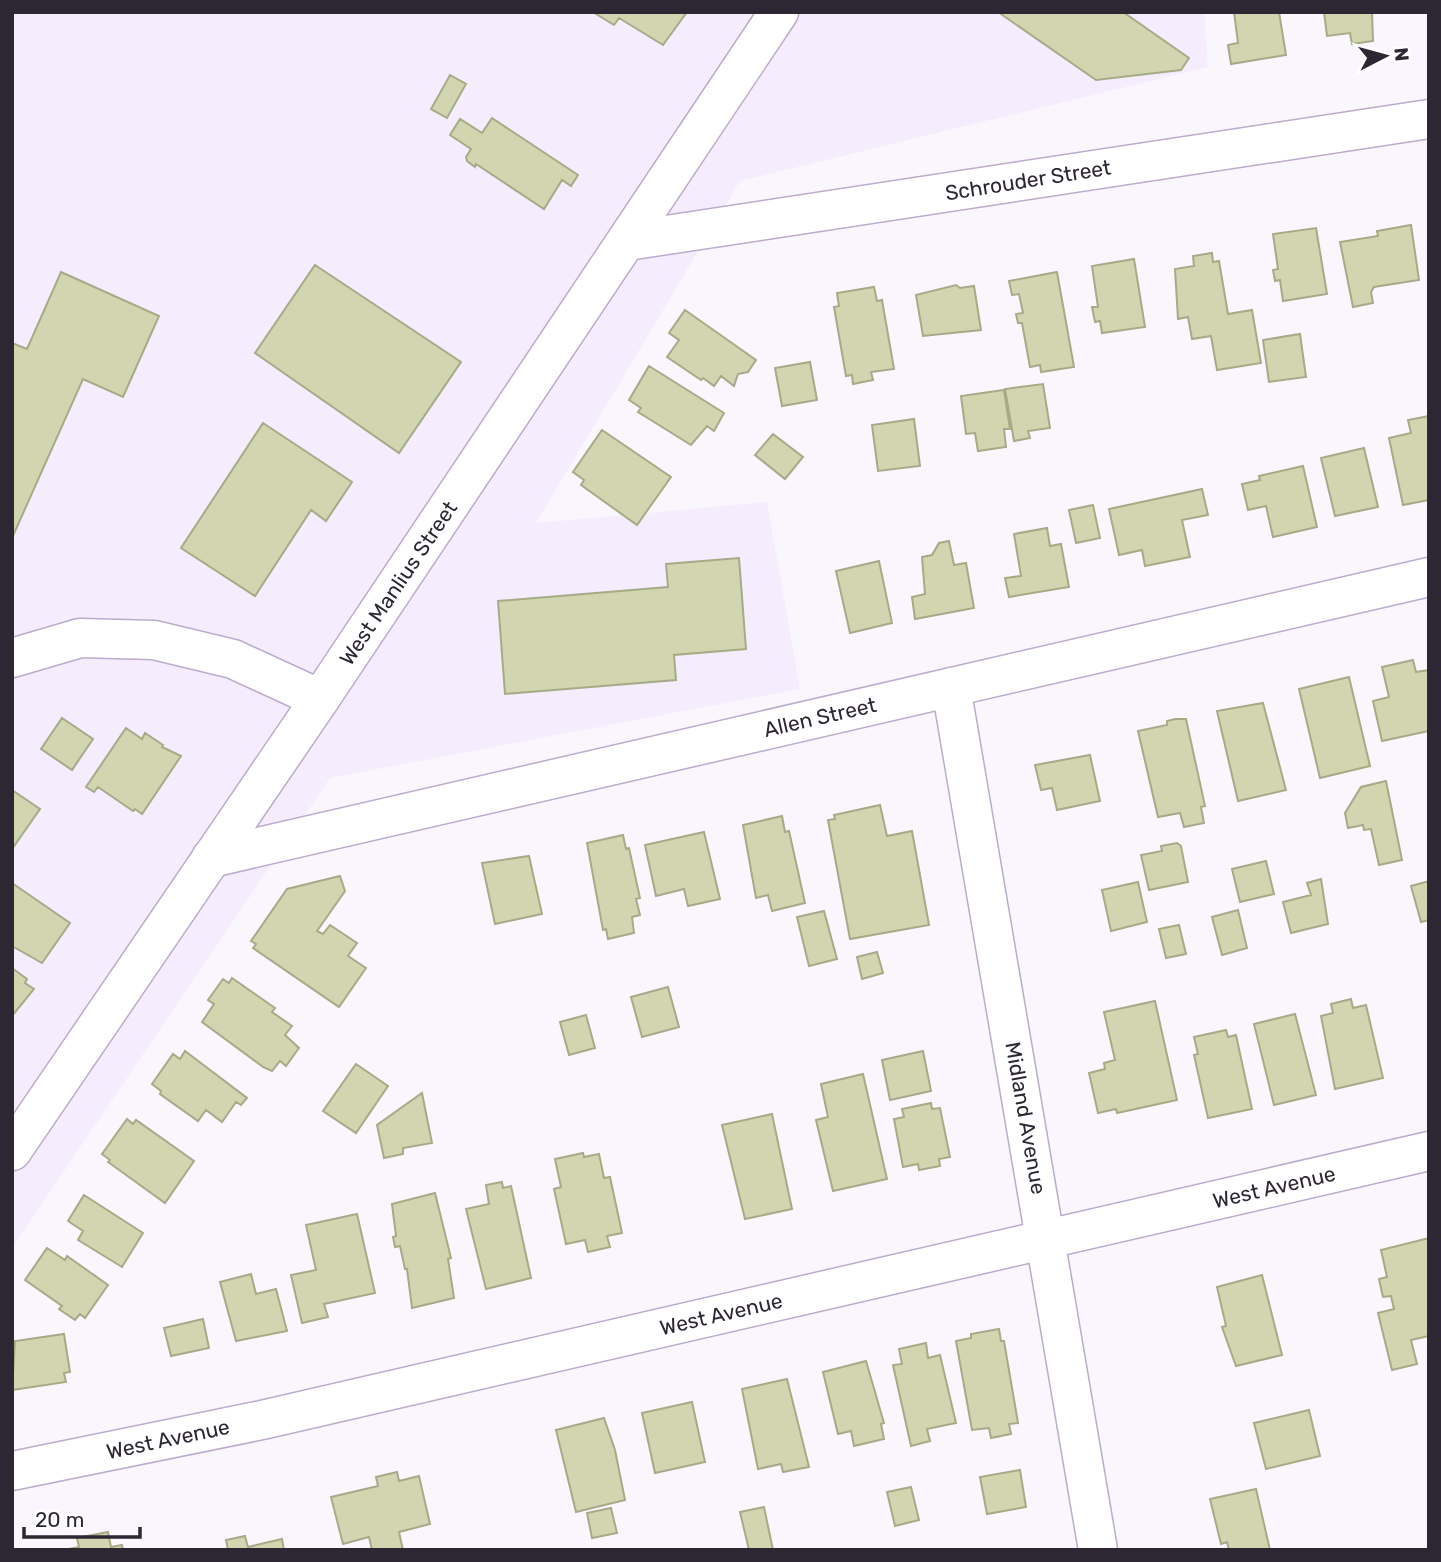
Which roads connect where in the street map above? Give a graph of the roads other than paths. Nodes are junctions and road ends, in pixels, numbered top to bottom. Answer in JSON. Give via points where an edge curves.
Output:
{"nodes":[{"id":1,"x":779,"y":12,"type":"edge"},
{"id":2,"x":1429,"y":119,"type":"edge"},
{"id":3,"x":627,"y":241,"type":"junction"},
{"id":4,"x":1429,"y":577,"type":"edge"},
{"id":5,"x":12,"y":658,"type":"edge"},
{"id":6,"x":951,"y":687,"type":"junction"},
{"id":7,"x":320,"y":699,"type":"junction"},
{"id":8,"x":211,"y":858,"type":"junction"},
{"id":9,"x":12,"y":1151,"type":"edge"},
{"id":10,"x":1429,"y":1151,"type":"edge"},
{"id":11,"x":1047,"y":1238,"type":"junction"},
{"id":12,"x":12,"y":1471,"type":"edge"},
{"id":13,"x":1098,"y":1550,"type":"edge"}],
"edges":[{"from":1,"to":3,"type":"street","name":"West Manlius Street"},
{"from":2,"to":3,"type":"street","name":"Schrouder Street"},
{"from":3,"to":7,"type":"street","name":"West Manlius Street"},
{"from":4,"to":6,"type":"street","name":"Allen Street"},
{"from":5,"to":7,"type":"street","via":[[79,638],[154,639],[233,659]]},
{"from":6,"to":8,"type":"street","name":"Allen Street"},
{"from":6,"to":11,"type":"street","name":"Midland Avenue"},
{"from":7,"to":8,"type":"street","name":"West Manlius Street"},
{"from":8,"to":9,"type":"street","name":"West Manlius Street"},
{"from":10,"to":11,"type":"street","name":"West Avenue"},
{"from":11,"to":12,"type":"street","name":"West Avenue","via":[[275,1417]]},
{"from":11,"to":13,"type":"street","name":"Midland Avenue"}]}
